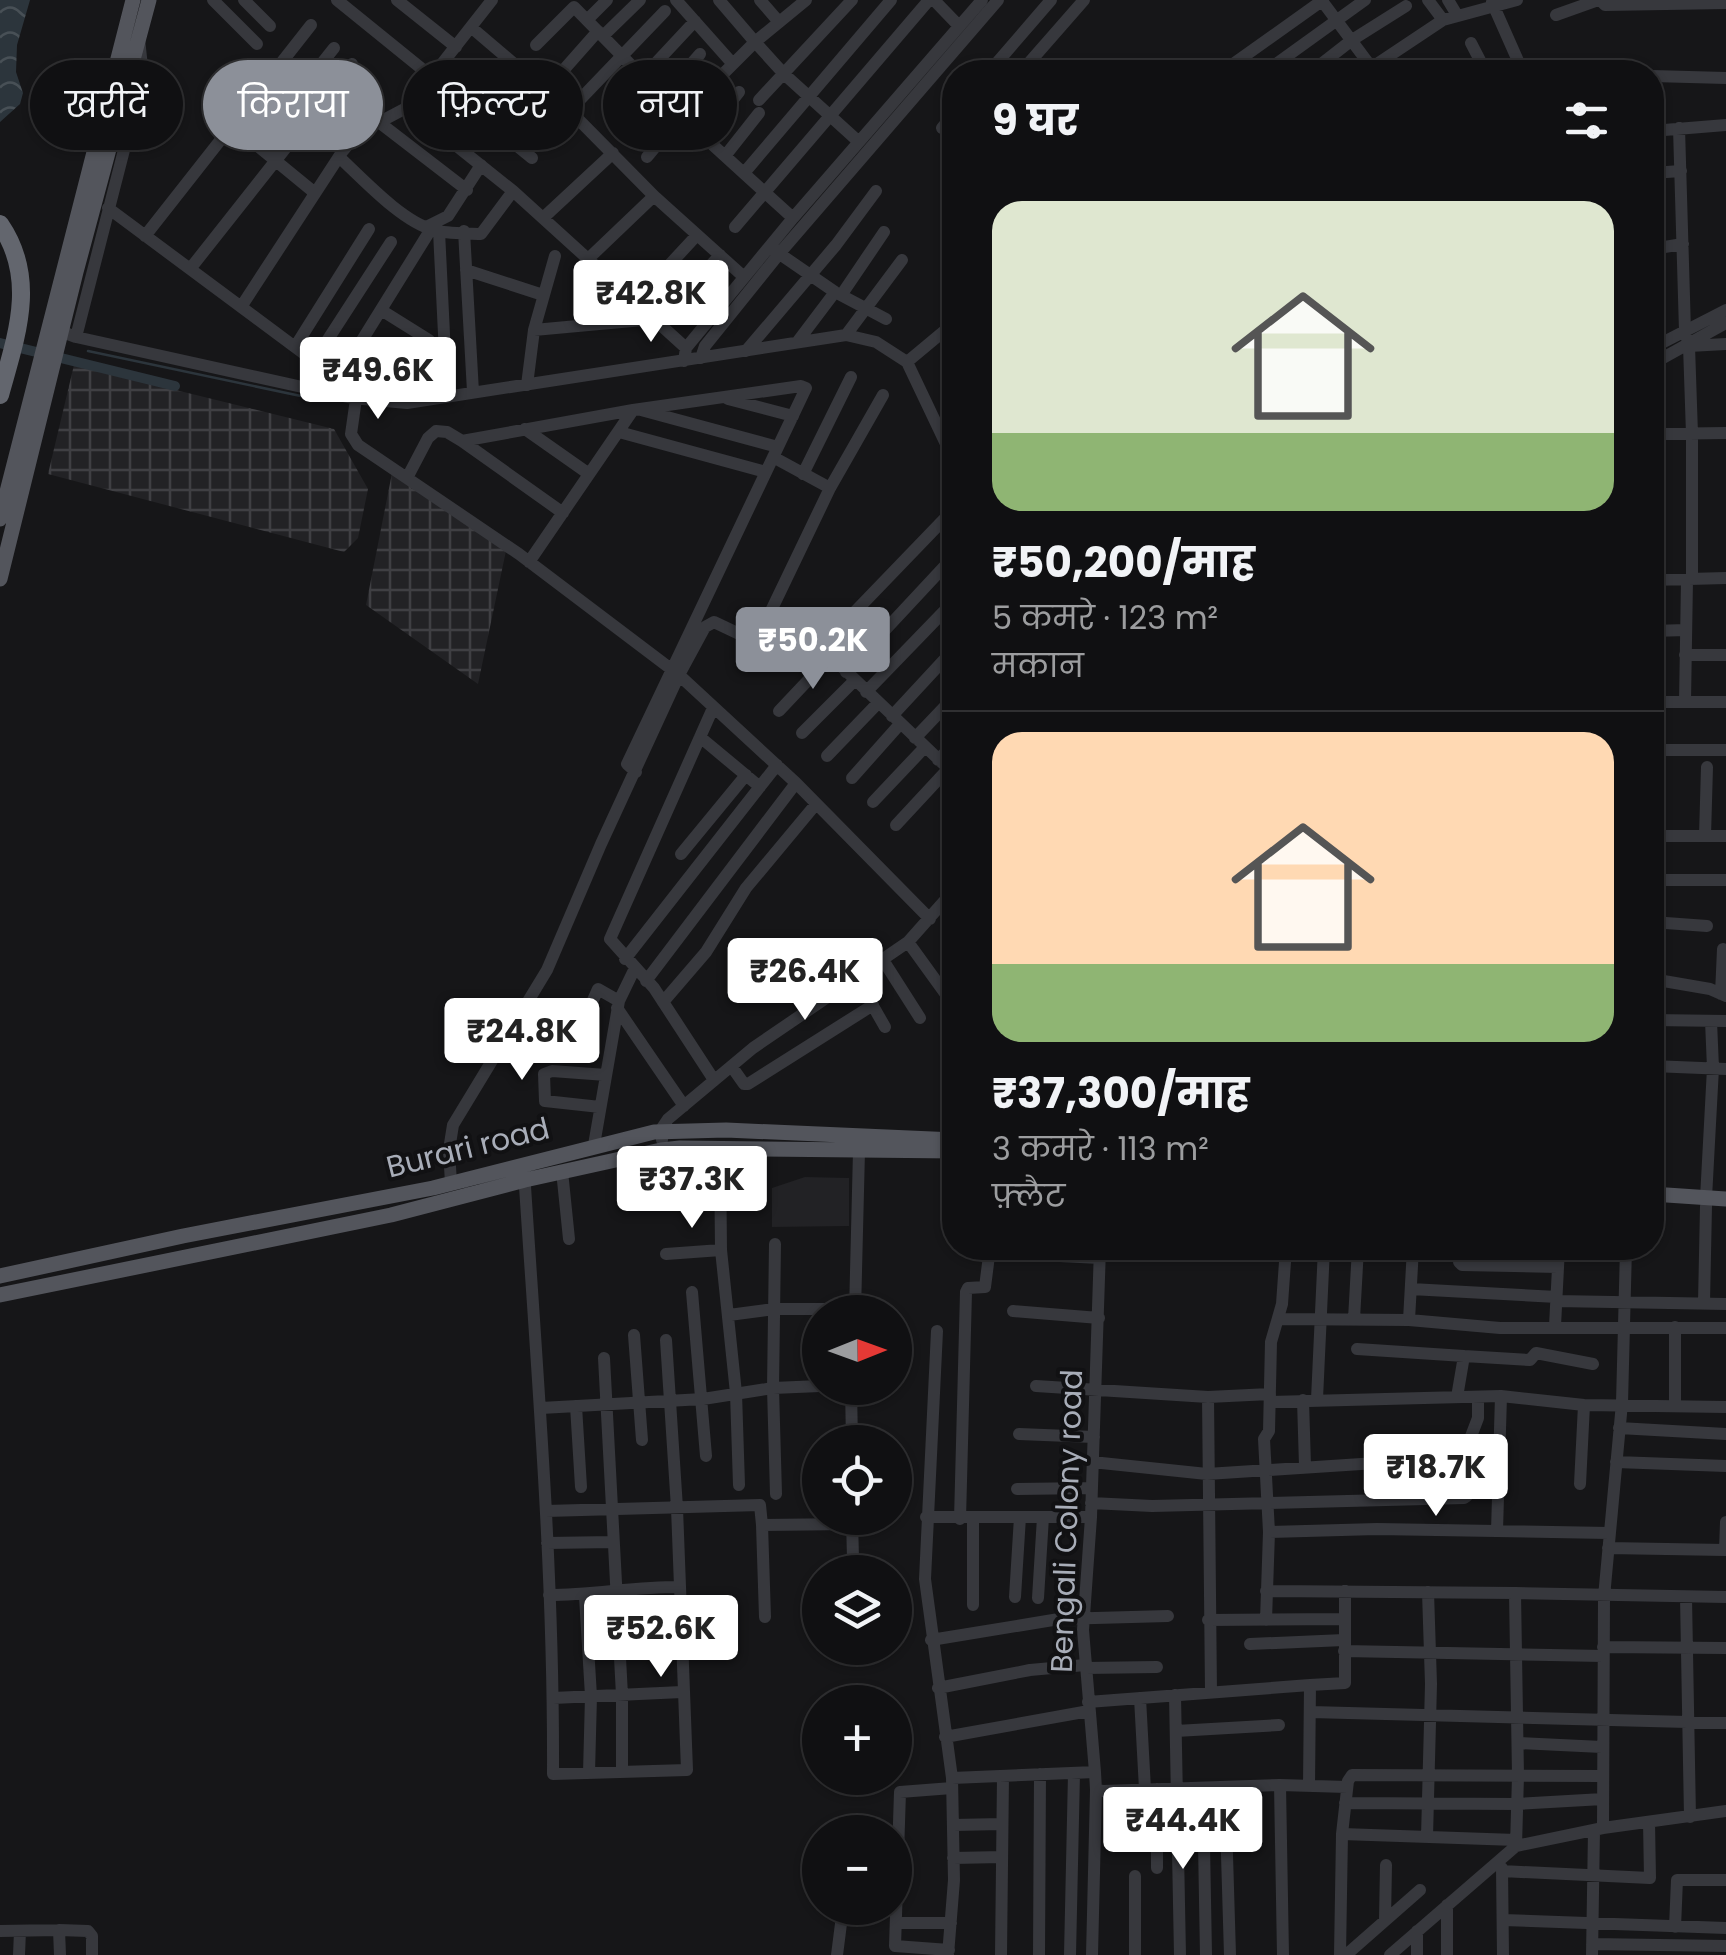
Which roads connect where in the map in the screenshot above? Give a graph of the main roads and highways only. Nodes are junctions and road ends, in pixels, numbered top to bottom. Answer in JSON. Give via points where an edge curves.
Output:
{"nodes":[{"id":1,"x":133,"y":0,"type":"edge"},
{"id":2,"x":149,"y":0,"type":"edge"},
{"id":3,"x":0,"y":224,"type":"edge"},
{"id":4,"x":44,"y":363,"type":"junction"},
{"id":5,"x":0,"y":395,"type":"edge"},
{"id":6,"x":0,"y":520,"type":"edge"},
{"id":7,"x":0,"y":579,"type":"edge"},
{"id":8,"x":942,"y":1140,"type":"edge"},
{"id":9,"x":802,"y":1143,"type":"junction"},
{"id":10,"x":942,"y":1152,"type":"edge"},
{"id":11,"x":524,"y":1172,"type":"junction"},
{"id":12,"x":1664,"y":1196,"type":"edge"},
{"id":13,"x":1726,"y":1199,"type":"edge"},
{"id":14,"x":1706,"y":1202,"type":"junction"},
{"id":15,"x":1664,"y":1203,"type":"edge"},
{"id":16,"x":1726,"y":1208,"type":"edge"},
{"id":17,"x":0,"y":1276,"type":"edge"},
{"id":18,"x":0,"y":1295,"type":"edge"}],
"edges":[{"from":1,"to":4,"type":"main road"},
{"from":2,"to":4,"type":"main road","via":[[64,318]]},
{"from":3,"to":5,"type":"highway","via":[[15,252],[22,297]]},
{"from":4,"to":6,"type":"main road"},
{"from":4,"to":7,"type":"main road"},
{"from":8,"to":9,"type":"main road","name":"Burari road"},
{"from":9,"to":10,"type":"main road","name":"Burari road"},
{"from":9,"to":11,"type":"main road","name":"Burari road","via":[[662,1150]]},
{"from":9,"to":11,"type":"main road","name":"Burari road","via":[[726,1130],[662,1132],[594,1145]]},
{"from":11,"to":17,"type":"main road","name":"Burari road"},
{"from":11,"to":18,"type":"main road","name":"Burari road","via":[[391,1216]]},
{"from":12,"to":14,"type":"main road"},
{"from":13,"to":14,"type":"main road"},
{"from":14,"to":15,"type":"main road"},
{"from":14,"to":16,"type":"main road"}]}
